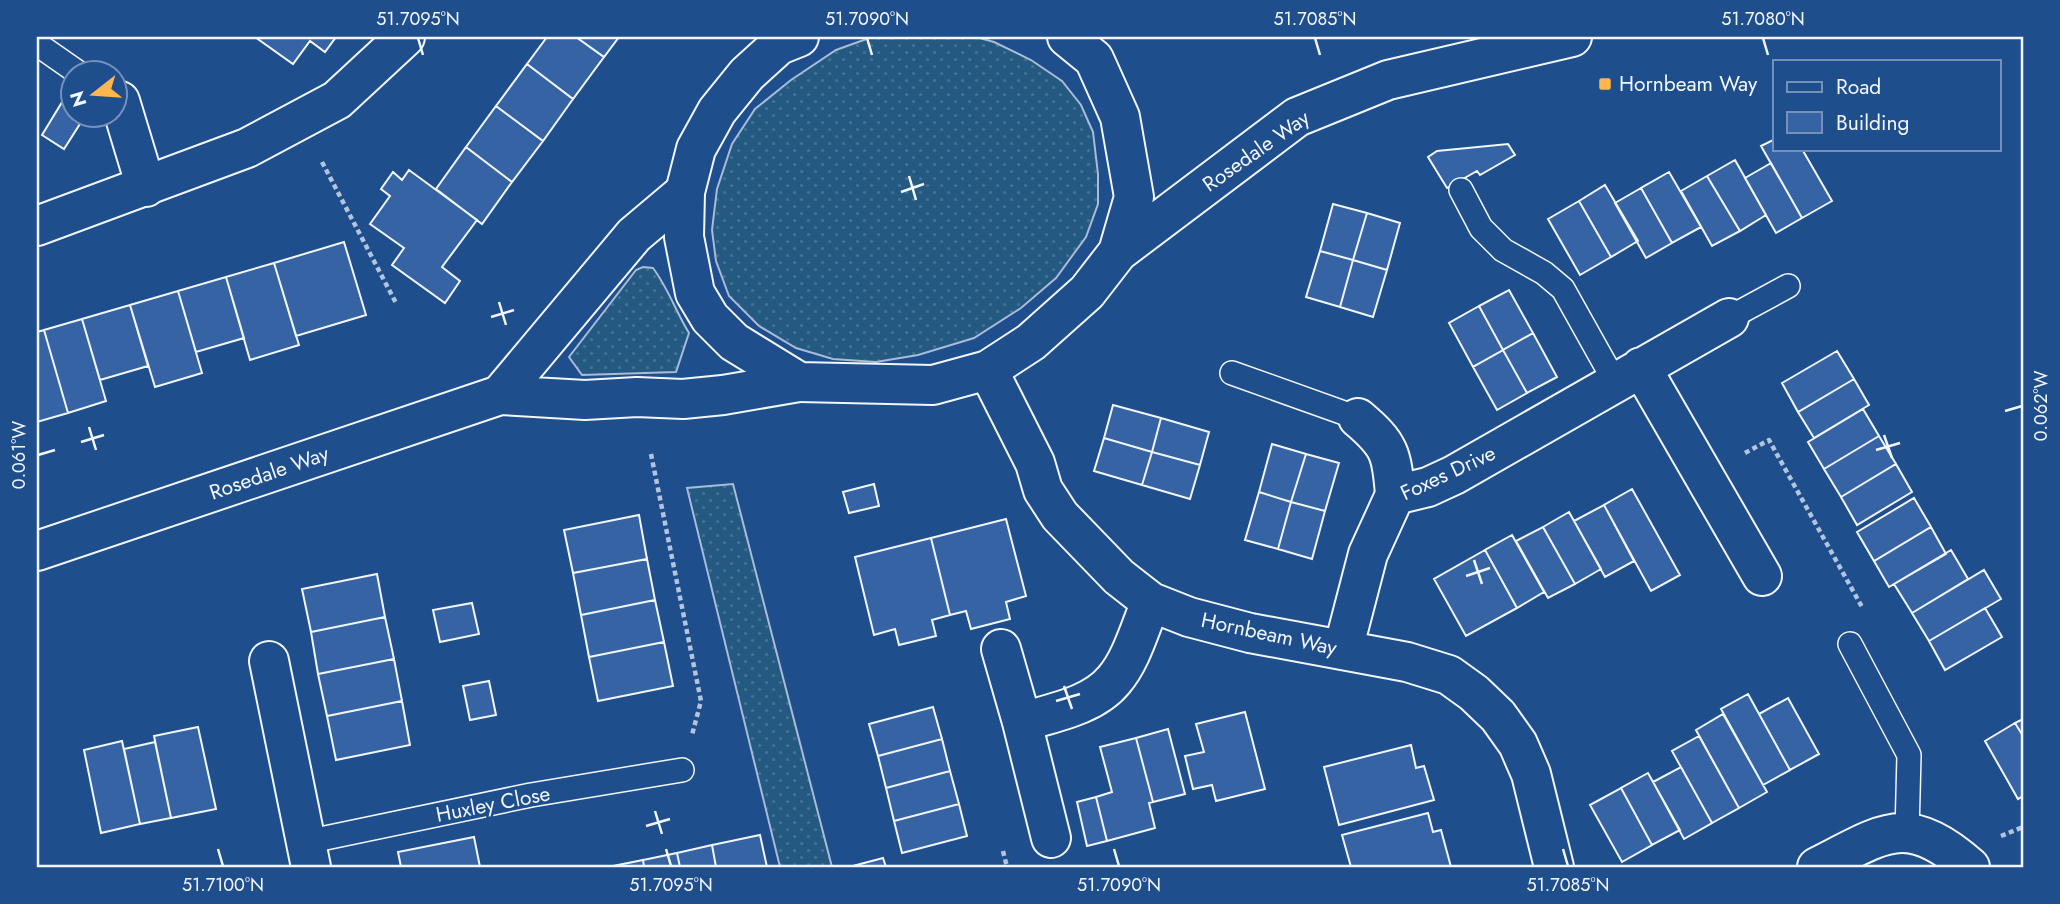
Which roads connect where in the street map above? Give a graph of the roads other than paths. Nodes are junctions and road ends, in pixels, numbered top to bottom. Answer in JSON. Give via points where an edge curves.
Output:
{"nodes":[{"id":1,"x":405,"y":37,"type":"edge"},
{"id":2,"x":1068,"y":37,"type":"edge"},
{"id":3,"x":1572,"y":37,"type":"edge"},
{"id":4,"x":787,"y":40,"type":"edge"},
{"id":5,"x":37,"y":44,"type":"edge"},
{"id":6,"x":60,"y":60,"type":"edge"},
{"id":7,"x":128,"y":130,"type":"edge"},
{"id":8,"x":146,"y":187,"type":"junction"},
{"id":9,"x":1461,"y":190,"type":"dead end"},
{"id":10,"x":685,"y":192,"type":"junction"},
{"id":11,"x":37,"y":226,"type":"edge"},
{"id":12,"x":1118,"y":252,"type":"junction"},
{"id":13,"x":1788,"y":286,"type":"dead end"},
{"id":14,"x":1729,"y":318,"type":"joint"},
{"id":15,"x":988,"y":370,"type":"junction"},
{"id":16,"x":1233,"y":373,"type":"dead end"},
{"id":17,"x":1628,"y":374,"type":"junction"},
{"id":18,"x":799,"y":382,"type":"junction"},
{"id":19,"x":500,"y":395,"type":"junction"},
{"id":20,"x":1358,"y":418,"type":"joint"},
{"id":21,"x":1395,"y":495,"type":"junction"},
{"id":22,"x":37,"y":551,"type":"edge"},
{"id":23,"x":1762,"y":576,"type":"dead end"},
{"id":24,"x":1151,"y":602,"type":"junction"},
{"id":25,"x":1850,"y":644,"type":"dead end"},
{"id":26,"x":1001,"y":649,"type":"dead end"},
{"id":27,"x":1343,"y":650,"type":"junction"},
{"id":28,"x":269,"y":661,"type":"dead end"},
{"id":29,"x":1022,"y":722,"type":"junction"},
{"id":30,"x":682,"y":770,"type":"road end"},
{"id":31,"x":1908,"y":833,"type":"junction"},
{"id":32,"x":1051,"y":838,"type":"dead end"},
{"id":33,"x":308,"y":855,"type":"edge"},
{"id":34,"x":1554,"y":867,"type":"edge"},
{"id":35,"x":1817,"y":867,"type":"edge"},
{"id":36,"x":1969,"y":867,"type":"edge"}],
"edges":[{"from":1,"to":8,"type":"street","via":[[337,100],[247,148]]},
{"from":2,"to":12,"type":"street","name":"Rosedale Way","via":[[1094,59],[1120,117],[1134,197]]},
{"from":3,"to":12,"type":"street","name":"Rosedale Way","via":[[1388,80],[1297,117]]},
{"from":4,"to":10,"type":"street","name":"Rosedale Way","via":[[747,74],[717,111],[696,149]]},
{"from":5,"to":6,"type":"lane"},
{"from":7,"to":8,"type":"street"},
{"from":8,"to":11,"type":"street"},
{"from":9,"to":17,"type":"lane","via":[[1481,228],[1503,250],[1563,289]]},
{"from":10,"to":18,"type":"street","name":"Rosedale Way","via":[[686,251],[695,293],[705,310],[734,342]]},
{"from":10,"to":19,"type":"street","via":[[634,235]]},
{"from":12,"to":15,"type":"street","name":"Rosedale Way","via":[[1087,292],[1031,342]]},
{"from":13,"to":14,"type":"lane"},
{"from":14,"to":17,"type":"street","name":"Foxes Drive"},
{"from":15,"to":18,"type":"street","name":"Rosedale Way","via":[[933,386]]},
{"from":15,"to":24,"type":"street","name":"Hornbeam Way","via":[[1035,463],[1043,491],[1060,516],[1119,577]]},
{"from":16,"to":20,"type":"lane"},
{"from":17,"to":21,"type":"street","name":"Foxes Drive","via":[[1454,475]]},
{"from":17,"to":23,"type":"street"},
{"from":18,"to":19,"type":"street","name":"Rosedale Way","via":[[683,399]]},
{"from":19,"to":22,"type":"street","name":"Rosedale Way"},
{"from":20,"to":21,"type":"street","via":[[1385,444]]},
{"from":21,"to":27,"type":"street","name":"Foxes Drive","via":[[1368,554]]},
{"from":24,"to":27,"type":"street","name":"Hornbeam Way","via":[[1250,633]]},
{"from":24,"to":29,"type":"street","via":[[1116,678],[1104,690]]},
{"from":25,"to":31,"type":"lane","via":[[1909,755]]},
{"from":26,"to":29,"type":"street"},
{"from":27,"to":34,"type":"street","name":"Hornbeam Way","via":[[1449,675],[1498,716],[1518,744],[1531,774]]},
{"from":28,"to":33,"type":"street","name":"Huxley Close"},
{"from":29,"to":32,"type":"street"},
{"from":30,"to":33,"type":"lane","name":"Huxley Close","via":[[530,795]]},
{"from":31,"to":35,"type":"street","via":[[1889,833]]},
{"from":31,"to":36,"type":"street","via":[[1940,844]]}]}
